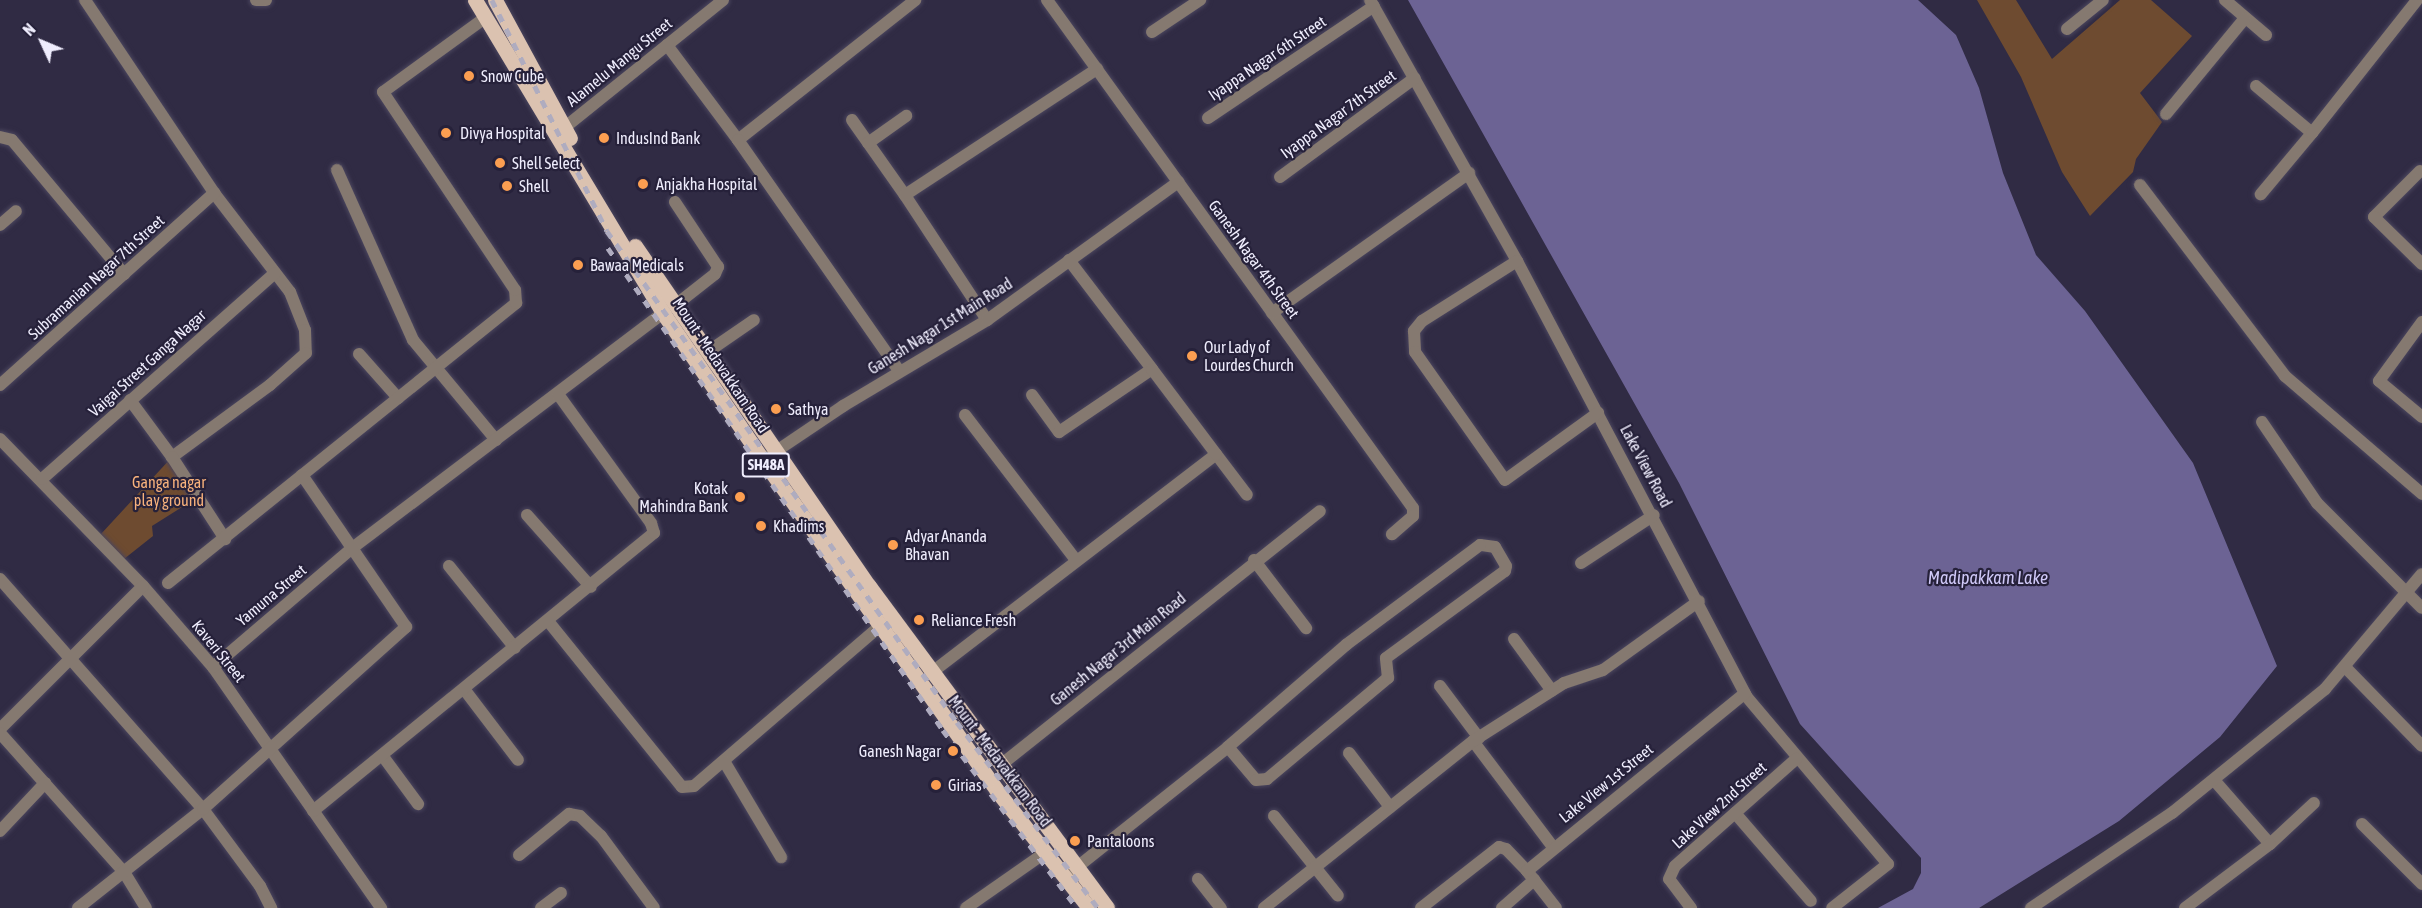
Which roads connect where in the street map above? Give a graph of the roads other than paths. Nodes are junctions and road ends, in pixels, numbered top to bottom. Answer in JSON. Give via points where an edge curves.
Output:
{"nodes":[{"id":1,"x":85,"y":0,"type":"edge"},
{"id":2,"x":256,"y":0,"type":"edge"},
{"id":3,"x":266,"y":0,"type":"edge"},
{"id":4,"x":476,"y":0,"type":"edge"},
{"id":5,"x":495,"y":0,"type":"edge"},
{"id":6,"x":723,"y":0,"type":"edge"},
{"id":7,"x":915,"y":0,"type":"edge"},
{"id":8,"x":1047,"y":0,"type":"edge"},
{"id":9,"x":1200,"y":0,"type":"edge"},
{"id":10,"x":2103,"y":0,"type":"edge"},
{"id":11,"x":2225,"y":0,"type":"edge"},
{"id":12,"x":1372,"y":3,"type":"edge"},
{"id":13,"x":2416,"y":3,"type":"edge"},
{"id":14,"x":485,"y":18,"type":"junction"},
{"id":15,"x":2245,"y":18,"type":"junction"},
{"id":16,"x":2067,"y":29,"type":"dead end"},
{"id":17,"x":1152,"y":32,"type":"dead end"},
{"id":18,"x":2266,"y":35,"type":"dead end"},
{"id":19,"x":667,"y":45,"type":"junction"},
{"id":20,"x":1097,"y":69,"type":"junction"},
{"id":21,"x":1415,"y":78,"type":"junction"},
{"id":22,"x":2256,"y":86,"type":"dead end"},
{"id":23,"x":2166,"y":114,"type":"dead end"},
{"id":24,"x":906,"y":116,"type":"dead end"},
{"id":25,"x":1208,"y":118,"type":"dead end"},
{"id":26,"x":852,"y":120,"type":"dead end"},
{"id":27,"x":564,"y":128,"type":"junction"},
{"id":28,"x":2312,"y":132,"type":"junction"},
{"id":29,"x":0,"y":137,"type":"edge"},
{"id":30,"x":738,"y":140,"type":"junction"},
{"id":31,"x":868,"y":143,"type":"junction"},
{"id":32,"x":337,"y":170,"type":"dead end"},
{"id":33,"x":2420,"y":171,"type":"dead end"},
{"id":34,"x":1469,"y":173,"type":"junction"},
{"id":35,"x":1280,"y":177,"type":"dead end"},
{"id":36,"x":1178,"y":182,"type":"junction"},
{"id":37,"x":2140,"y":185,"type":"dead end"},
{"id":38,"x":214,"y":193,"type":"junction"},
{"id":39,"x":2261,"y":194,"type":"dead end"},
{"id":40,"x":905,"y":195,"type":"junction"},
{"id":41,"x":675,"y":202,"type":"dead end"},
{"id":42,"x":16,"y":211,"type":"dead end"},
{"id":43,"x":0,"y":225,"type":"edge"},
{"id":44,"x":1069,"y":260,"type":"junction"},
{"id":45,"x":1517,"y":261,"type":"junction"},
{"id":46,"x":2422,"y":264,"type":"edge"},
{"id":47,"x":275,"y":273,"type":"junction"},
{"id":48,"x":124,"y":274,"type":"junction"},
{"id":49,"x":668,"y":310,"type":"junction"},
{"id":50,"x":1272,"y":313,"type":"junction"},
{"id":51,"x":754,"y":320,"type":"dead end"},
{"id":52,"x":987,"y":320,"type":"junction"},
{"id":53,"x":2422,"y":322,"type":"edge"},
{"id":54,"x":706,"y":353,"type":"junction"},
{"id":55,"x":359,"y":354,"type":"dead end"},
{"id":56,"x":436,"y":367,"type":"junction"},
{"id":57,"x":1152,"y":369,"type":"junction"},
{"id":58,"x":899,"y":371,"type":"junction"},
{"id":59,"x":0,"y":385,"type":"edge"},
{"id":60,"x":558,"y":394,"type":"junction"},
{"id":61,"x":1032,"y":395,"type":"dead end"},
{"id":62,"x":398,"y":398,"type":"junction"},
{"id":63,"x":130,"y":400,"type":"junction"},
{"id":64,"x":1598,"y":413,"type":"junction"},
{"id":65,"x":965,"y":415,"type":"dead end"},
{"id":66,"x":2422,"y":417,"type":"edge"},
{"id":67,"x":2262,"y":422,"type":"dead end"},
{"id":68,"x":496,"y":440,"type":"junction"},
{"id":69,"x":1,"y":441,"type":"edge"},
{"id":70,"x":1215,"y":454,"type":"junction"},
{"id":71,"x":769,"y":456,"type":"junction"},
{"id":72,"x":172,"y":457,"type":"junction"},
{"id":73,"x":302,"y":475,"type":"junction"},
{"id":74,"x":42,"y":479,"type":"junction"},
{"id":75,"x":2422,"y":494,"type":"edge"},
{"id":76,"x":1247,"y":495,"type":"dead end"},
{"id":77,"x":1320,"y":511,"type":"dead end"},
{"id":78,"x":527,"y":515,"type":"dead end"},
{"id":79,"x":1654,"y":515,"type":"junction"},
{"id":80,"x":1392,"y":534,"type":"dead end"},
{"id":81,"x":225,"y":538,"type":"junction"},
{"id":82,"x":351,"y":549,"type":"junction"},
{"id":83,"x":1076,"y":560,"type":"junction"},
{"id":84,"x":1254,"y":560,"type":"junction"},
{"id":85,"x":1581,"y":563,"type":"dead end"},
{"id":86,"x":449,"y":566,"type":"dead end"},
{"id":87,"x":2422,"y":574,"type":"edge"},
{"id":88,"x":0,"y":579,"type":"edge"},
{"id":89,"x":168,"y":583,"type":"dead end"},
{"id":90,"x":143,"y":586,"type":"junction"},
{"id":91,"x":591,"y":587,"type":"junction"},
{"id":92,"x":2406,"y":593,"type":"junction"},
{"id":93,"x":1699,"y":601,"type":"junction"},
{"id":94,"x":2422,"y":608,"type":"edge"},
{"id":95,"x":548,"y":621,"type":"junction"},
{"id":96,"x":881,"y":625,"type":"junction"},
{"id":97,"x":1306,"y":628,"type":"dead end"},
{"id":98,"x":1514,"y":639,"type":"dead end"},
{"id":99,"x":515,"y":648,"type":"junction"},
{"id":100,"x":71,"y":659,"type":"junction"},
{"id":101,"x":213,"y":667,"type":"junction"},
{"id":102,"x":2345,"y":667,"type":"junction"},
{"id":103,"x":931,"y":673,"type":"junction"},
{"id":104,"x":1440,"y":686,"type":"dead end"},
{"id":105,"x":464,"y":689,"type":"junction"},
{"id":106,"x":1552,"y":691,"type":"junction"},
{"id":107,"x":1745,"y":693,"type":"junction"},
{"id":108,"x":0,"y":731,"type":"edge"},
{"id":109,"x":1476,"y":740,"type":"junction"},
{"id":110,"x":2422,"y":746,"type":"edge"},
{"id":111,"x":270,"y":747,"type":"junction"},
{"id":112,"x":1228,"y":747,"type":"junction"},
{"id":113,"x":1349,"y":753,"type":"dead end"},
{"id":114,"x":382,"y":755,"type":"junction"},
{"id":115,"x":1796,"y":759,"type":"junction"},
{"id":116,"x":518,"y":760,"type":"dead end"},
{"id":117,"x":724,"y":761,"type":"junction"},
{"id":118,"x":1002,"y":764,"type":"junction"},
{"id":119,"x":2214,"y":780,"type":"junction"},
{"id":120,"x":45,"y":783,"type":"junction"},
{"id":121,"x":2313,"y":803,"type":"dead end"},
{"id":122,"x":418,"y":804,"type":"dead end"},
{"id":123,"x":1390,"y":807,"type":"junction"},
{"id":124,"x":203,"y":809,"type":"junction"},
{"id":125,"x":313,"y":811,"type":"junction"},
{"id":126,"x":1735,"y":813,"type":"junction"},
{"id":127,"x":1274,"y":816,"type":"dead end"},
{"id":128,"x":2362,"y":824,"type":"dead end"},
{"id":129,"x":0,"y":831,"type":"edge"},
{"id":130,"x":2270,"y":844,"type":"junction"},
{"id":131,"x":1553,"y":847,"type":"junction"},
{"id":132,"x":1046,"y":852,"type":"junction"},
{"id":133,"x":519,"y":855,"type":"dead end"},
{"id":134,"x":781,"y":857,"type":"dead end"},
{"id":135,"x":1314,"y":868,"type":"junction"},
{"id":136,"x":124,"y":872,"type":"junction"},
{"id":137,"x":1070,"y":872,"type":"junction"},
{"id":138,"x":1530,"y":876,"type":"junction"},
{"id":139,"x":1198,"y":879,"type":"dead end"},
{"id":140,"x":2422,"y":884,"type":"edge"},
{"id":141,"x":561,"y":893,"type":"dead end"},
{"id":142,"x":1338,"y":896,"type":"dead end"},
{"id":143,"x":1811,"y":901,"type":"dead end"},
{"id":144,"x":78,"y":908,"type":"edge"},
{"id":145,"x":146,"y":908,"type":"edge"},
{"id":146,"x":271,"y":908,"type":"edge"},
{"id":147,"x":381,"y":908,"type":"edge"},
{"id":148,"x":541,"y":908,"type":"edge"},
{"id":149,"x":654,"y":908,"type":"edge"},
{"id":150,"x":966,"y":908,"type":"edge"},
{"id":151,"x":1089,"y":908,"type":"edge"},
{"id":152,"x":1107,"y":908,"type":"edge"},
{"id":153,"x":1221,"y":908,"type":"edge"},
{"id":154,"x":1264,"y":908,"type":"edge"},
{"id":155,"x":1421,"y":908,"type":"edge"},
{"id":156,"x":1502,"y":908,"type":"edge"},
{"id":157,"x":1556,"y":908,"type":"edge"},
{"id":158,"x":1692,"y":908,"type":"edge"},
{"id":159,"x":1832,"y":908,"type":"edge"},
{"id":160,"x":2031,"y":908,"type":"edge"},
{"id":161,"x":2185,"y":908,"type":"edge"}],
"edges":[{"from":1,"to":38,"type":"street"},
{"from":2,"to":3,"type":"street"},
{"from":4,"to":14,"type":"main road","name":"Mount - Medavakkam Road","number":"SH48A"},
{"from":5,"to":27,"type":"main road","name":"Mount - Medavakkam Road","number":"SH48A"},
{"from":6,"to":19,"type":"street","name":"Alamelu Mangu Street"},
{"from":7,"to":30,"type":"street"},
{"from":8,"to":20,"type":"street","name":"Ganesh Nagar 4th Street"},
{"from":9,"to":17,"type":"street"},
{"from":10,"to":16,"type":"street"},
{"from":11,"to":15,"type":"street"},
{"from":12,"to":21,"type":"street","name":"Lake View Road"},
{"from":12,"to":25,"type":"street","name":"Iyappa Nagar 6th Street"},
{"from":13,"to":28,"type":"street"},
{"from":14,"to":49,"type":"main road","name":"Mount - Medavakkam Road","number":"SH48A"},
{"from":14,"to":56,"type":"street","via":[[383,92],[515,290],[516,303]]},
{"from":15,"to":18,"type":"street"},
{"from":15,"to":23,"type":"street"},
{"from":19,"to":27,"type":"street","name":"Alamelu Mangu Street"},
{"from":19,"to":30,"type":"street"},
{"from":20,"to":36,"type":"street","name":"Ganesh Nagar 4th Street"},
{"from":20,"to":40,"type":"street"},
{"from":21,"to":34,"type":"street","name":"Lake View Road"},
{"from":21,"to":35,"type":"street","name":"Iyappa Nagar 7th Street"},
{"from":22,"to":28,"type":"street"},
{"from":24,"to":31,"type":"street"},
{"from":26,"to":31,"type":"street"},
{"from":27,"to":49,"type":"main road","name":"Mount - Medavakkam Road","number":"SH48A"},
{"from":28,"to":39,"type":"street"},
{"from":29,"to":48,"type":"street","via":[[12,140]]},
{"from":30,"to":58,"type":"street"},
{"from":31,"to":40,"type":"street"},
{"from":32,"to":56,"type":"street","via":[[413,340]]},
{"from":33,"to":46,"type":"street","via":[[2374,217]]},
{"from":34,"to":45,"type":"street","name":"Lake View Road"},
{"from":34,"to":50,"type":"street"},
{"from":36,"to":44,"type":"street","name":"Ganesh Nagar 1st Main Road"},
{"from":36,"to":50,"type":"street","name":"Ganesh Nagar 4th Street"},
{"from":37,"to":75,"type":"street","via":[[2285,376]]},
{"from":38,"to":47,"type":"street"},
{"from":38,"to":48,"type":"street","name":"Subramanian Nagar 7th Street"},
{"from":40,"to":52,"type":"street"},
{"from":41,"to":49,"type":"street","name":"Yamuna Street","via":[[718,267],[715,274]]},
{"from":42,"to":43,"type":"street"},
{"from":44,"to":52,"type":"street","name":"Ganesh Nagar 1st Main Road"},
{"from":44,"to":57,"type":"street"},
{"from":45,"to":64,"type":"street","name":"Lake View Road"},
{"from":45,"to":64,"type":"street","via":[[1422,321],[1414,331],[1415,352],[1505,480]]},
{"from":47,"to":63,"type":"street","name":"Vaigai Street Ganga Nagar"},
{"from":47,"to":72,"type":"street","via":[[290,292],[306,330],[306,353],[270,385]]},
{"from":48,"to":59,"type":"street","name":"Subramanian Nagar 7th Street"},
{"from":49,"to":54,"type":"main road","name":"Mount - Medavakkam Road","number":"SH48A"},
{"from":49,"to":60,"type":"street","name":"Yamuna Street"},
{"from":49,"to":71,"type":"main road","name":"Mount - Medavakkam Road","number":"SH48A"},
{"from":50,"to":80,"type":"street","name":"Ganesh Nagar 4th Street","via":[[1413,508],[1413,516]]},
{"from":51,"to":54,"type":"street"},
{"from":52,"to":58,"type":"street","name":"Ganesh Nagar 1st Main Road"},
{"from":53,"to":66,"type":"street","via":[[2379,381]]},
{"from":54,"to":71,"type":"main road","name":"Mount - Medavakkam Road","number":"SH48A"},
{"from":55,"to":62,"type":"street"},
{"from":56,"to":62,"type":"street"},
{"from":56,"to":68,"type":"street"},
{"from":57,"to":61,"type":"street","via":[[1059,432]]},
{"from":57,"to":70,"type":"street"},
{"from":58,"to":71,"type":"street","name":"Ganesh Nagar 1st Main Road"},
{"from":60,"to":68,"type":"street","name":"Yamuna Street"},
{"from":60,"to":91,"type":"street","via":[[651,523],[654,533]]},
{"from":62,"to":73,"type":"street"},
{"from":63,"to":72,"type":"street"},
{"from":63,"to":74,"type":"street","name":"Vaigai Street Ganga Nagar"},
{"from":64,"to":79,"type":"street","name":"Lake View Road"},
{"from":65,"to":83,"type":"street"},
{"from":67,"to":92,"type":"street","via":[[2317,503]]},
{"from":68,"to":82,"type":"street","name":"Yamuna Street"},
{"from":69,"to":74,"type":"street","name":"Kaveri Street"},
{"from":70,"to":76,"type":"street"},
{"from":70,"to":83,"type":"street"},
{"from":71,"to":96,"type":"main road","name":"Mount - Medavakkam Road","number":"SH48A"},
{"from":71,"to":103,"type":"main road","name":"Mount - Medavakkam Road","number":"SH48A"},
{"from":72,"to":81,"type":"street"},
{"from":73,"to":81,"type":"street"},
{"from":73,"to":82,"type":"street"},
{"from":74,"to":90,"type":"street","name":"Kaveri Street"},
{"from":77,"to":84,"type":"street","name":"Ganesh Nagar 3rd Main Road"},
{"from":78,"to":91,"type":"street"},
{"from":79,"to":85,"type":"street"},
{"from":79,"to":93,"type":"street","name":"Lake View Road"},
{"from":81,"to":89,"type":"street"},
{"from":82,"to":101,"type":"street","name":"Yamuna Street"},
{"from":82,"to":111,"type":"street","via":[[406,627]]},
{"from":83,"to":103,"type":"street"},
{"from":84,"to":97,"type":"street"},
{"from":84,"to":118,"type":"street","name":"Ganesh Nagar 3rd Main Road"},
{"from":86,"to":99,"type":"street"},
{"from":87,"to":92,"type":"street"},
{"from":88,"to":100,"type":"street"},
{"from":90,"to":100,"type":"street"},
{"from":90,"to":101,"type":"street","name":"Kaveri Street"},
{"from":91,"to":95,"type":"street"},
{"from":92,"to":94,"type":"street"},
{"from":92,"to":102,"type":"street"},
{"from":93,"to":106,"type":"street","via":[[1603,670]]},
{"from":93,"to":107,"type":"street","name":"Lake View Road"},
{"from":95,"to":99,"type":"street"},
{"from":95,"to":117,"type":"street","via":[[682,787],[694,786]]},
{"from":96,"to":117,"type":"street"},
{"from":96,"to":132,"type":"main road","name":"Mount - Medavakkam Road","number":"SH48A","via":[[997,791]]},
{"from":98,"to":106,"type":"street"},
{"from":99,"to":105,"type":"street"},
{"from":100,"to":108,"type":"street"},
{"from":100,"to":124,"type":"street"},
{"from":101,"to":111,"type":"street","name":"Kaveri Street"},
{"from":102,"to":110,"type":"street"},
{"from":102,"to":119,"type":"street","via":[[2325,689]]},
{"from":103,"to":118,"type":"main road","name":"Mount - Medavakkam Road","number":"SH48A"},
{"from":104,"to":109,"type":"street"},
{"from":105,"to":114,"type":"street"},
{"from":105,"to":116,"type":"street"},
{"from":106,"to":109,"type":"street"},
{"from":107,"to":115,"type":"street","name":"Lake View Road"},
{"from":107,"to":131,"type":"street","name":"Lake View 1st Street"},
{"from":108,"to":120,"type":"street"},
{"from":109,"to":123,"type":"street"},
{"from":109,"to":131,"type":"street"},
{"from":111,"to":124,"type":"street"},
{"from":111,"to":125,"type":"street","name":"Kaveri Street"},
{"from":112,"to":112,"type":"street","via":[[1256,780],[1267,780],[1388,678],[1386,658],[1505,572],[1506,566],[1495,547],[1480,545],[1355,638]]},
{"from":112,"to":137,"type":"street"},
{"from":113,"to":123,"type":"street"},
{"from":114,"to":122,"type":"street"},
{"from":114,"to":125,"type":"street"},
{"from":115,"to":126,"type":"street","name":"Lake View 2nd Street"},
{"from":115,"to":159,"type":"street","name":"Lake View Road","via":[[1888,864]]},
{"from":117,"to":134,"type":"street"},
{"from":118,"to":137,"type":"main road","name":"Mount - Medavakkam Road","number":"SH48A"},
{"from":119,"to":130,"type":"street"},
{"from":119,"to":160,"type":"street"},
{"from":120,"to":129,"type":"street"},
{"from":120,"to":136,"type":"street"},
{"from":121,"to":130,"type":"street"},
{"from":123,"to":135,"type":"street"},
{"from":124,"to":136,"type":"street"},
{"from":124,"to":146,"type":"street","via":[[260,886]]},
{"from":125,"to":147,"type":"street","name":"Kaveri Street"},
{"from":126,"to":143,"type":"street"},
{"from":126,"to":158,"type":"street","name":"Lake View 2nd Street","via":[[1675,866],[1669,879]]},
{"from":127,"to":135,"type":"street"},
{"from":128,"to":140,"type":"street"},
{"from":130,"to":161,"type":"street"},
{"from":131,"to":138,"type":"street","name":"Lake View 1st Street"},
{"from":132,"to":137,"type":"main road","name":"Mount - Medavakkam Road","number":"SH48A"},
{"from":132,"to":150,"type":"street"},
{"from":133,"to":149,"type":"street","via":[[569,814],[580,816],[601,836]]},
{"from":135,"to":142,"type":"street"},
{"from":135,"to":154,"type":"street"},
{"from":136,"to":144,"type":"street"},
{"from":136,"to":145,"type":"street"},
{"from":137,"to":151,"type":"main road","name":"Mount - Medavakkam Road","number":"SH48A"},
{"from":137,"to":152,"type":"main road","name":"Mount - Medavakkam Road","number":"SH48A"},
{"from":138,"to":155,"type":"street","via":[[1506,849],[1498,847]]},
{"from":138,"to":156,"type":"street","name":"Lake View 1st Street"},
{"from":138,"to":157,"type":"street"},
{"from":139,"to":153,"type":"street"},
{"from":141,"to":148,"type":"street"}]}
